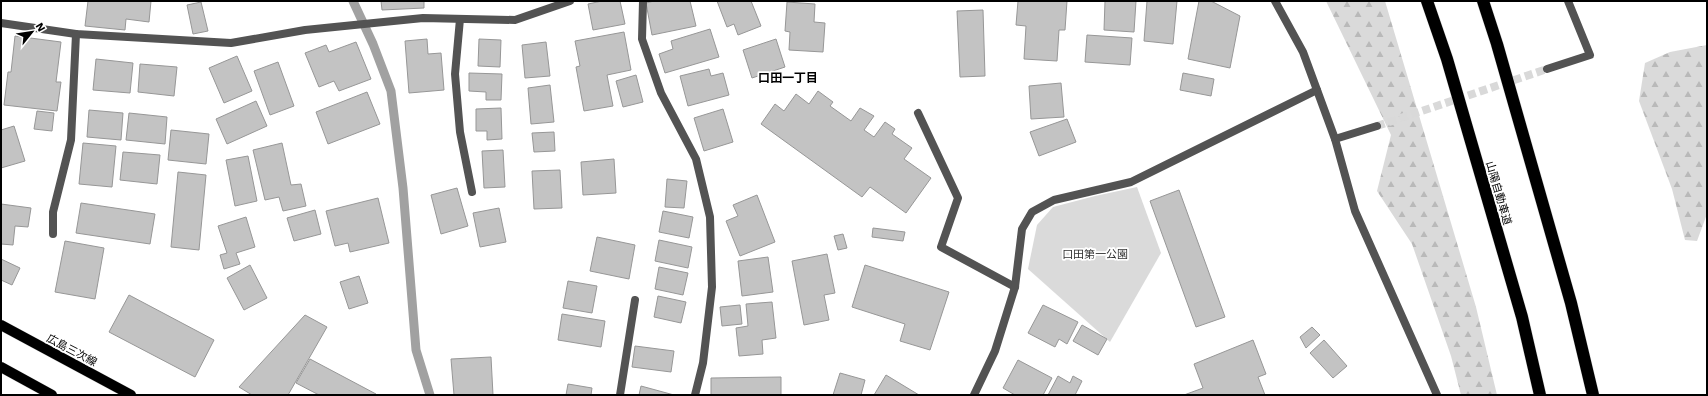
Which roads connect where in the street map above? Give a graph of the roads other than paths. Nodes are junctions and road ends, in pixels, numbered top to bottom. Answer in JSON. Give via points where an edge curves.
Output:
{"nodes":[{"id":1,"x":570,"y":1,"type":"edge"},
{"id":2,"x":643,"y":1,"type":"edge"},
{"id":3,"x":1275,"y":1,"type":"edge"},
{"id":4,"x":1427,"y":1,"type":"edge"},
{"id":5,"x":1482,"y":1,"type":"edge"},
{"id":6,"x":1568,"y":1,"type":"edge"},
{"id":7,"x":460,"y":19,"type":"junction"},
{"id":8,"x":1,"y":23,"type":"edge"},
{"id":9,"x":76,"y":34,"type":"junction"},
{"id":10,"x":1547,"y":69,"type":"tunnel mouth"},
{"id":11,"x":1317,"y":90,"type":"junction"},
{"id":12,"x":918,"y":113,"type":"dead end"},
{"id":13,"x":1377,"y":126,"type":"tunnel mouth"},
{"id":14,"x":1335,"y":139,"type":"junction"},
{"id":15,"x":472,"y":192,"type":"dead end"},
{"id":16,"x":53,"y":234,"type":"dead end"},
{"id":17,"x":1015,"y":287,"type":"junction"},
{"id":18,"x":635,"y":300,"type":"dead end"},
{"id":19,"x":1,"y":325,"type":"edge"},
{"id":20,"x":1,"y":367,"type":"edge"},
{"id":21,"x":47,"y":394,"type":"edge"},
{"id":22,"x":131,"y":395,"type":"edge"},
{"id":23,"x":620,"y":395,"type":"edge"},
{"id":24,"x":695,"y":395,"type":"edge"},
{"id":25,"x":974,"y":395,"type":"edge"},
{"id":26,"x":1437,"y":395,"type":"edge"},
{"id":27,"x":1540,"y":395,"type":"edge"},
{"id":28,"x":1593,"y":395,"type":"edge"}],
"edges":[{"from":1,"to":7,"type":"street","via":[[515,20]]},
{"from":2,"to":24,"type":"street","via":[[642,39],[661,93],[696,159],[710,217],[712,287],[703,363]]},
{"from":3,"to":11,"type":"street","via":[[1303,52]]},
{"from":4,"to":27,"type":"highway","name":"山陽自動車道","via":[[1447,59],[1522,317]]},
{"from":5,"to":28,"type":"highway","via":[[1497,44],[1571,303]]},
{"from":6,"to":10,"type":"street","via":[[1590,55]]},
{"from":7,"to":9,"type":"street","via":[[423,18],[313,30],[231,44]]},
{"from":7,"to":15,"type":"street","via":[[455,74],[460,132]]},
{"from":8,"to":9,"type":"street"},
{"from":9,"to":16,"type":"street","via":[[71,140],[53,212]]},
{"from":11,"to":14,"type":"street"},
{"from":11,"to":17,"type":"street","via":[[1131,182],[1054,200],[1032,212],[1022,229]]},
{"from":12,"to":17,"type":"street","via":[[958,198],[942,247]]},
{"from":13,"to":14,"type":"street"},
{"from":14,"to":26,"type":"street","via":[[1355,211]]},
{"from":17,"to":25,"type":"street","via":[[995,350]]},
{"from":18,"to":23,"type":"street"},
{"from":19,"to":22,"type":"main road","name":"広島三次線"},
{"from":20,"to":21,"type":"main road"}]}
